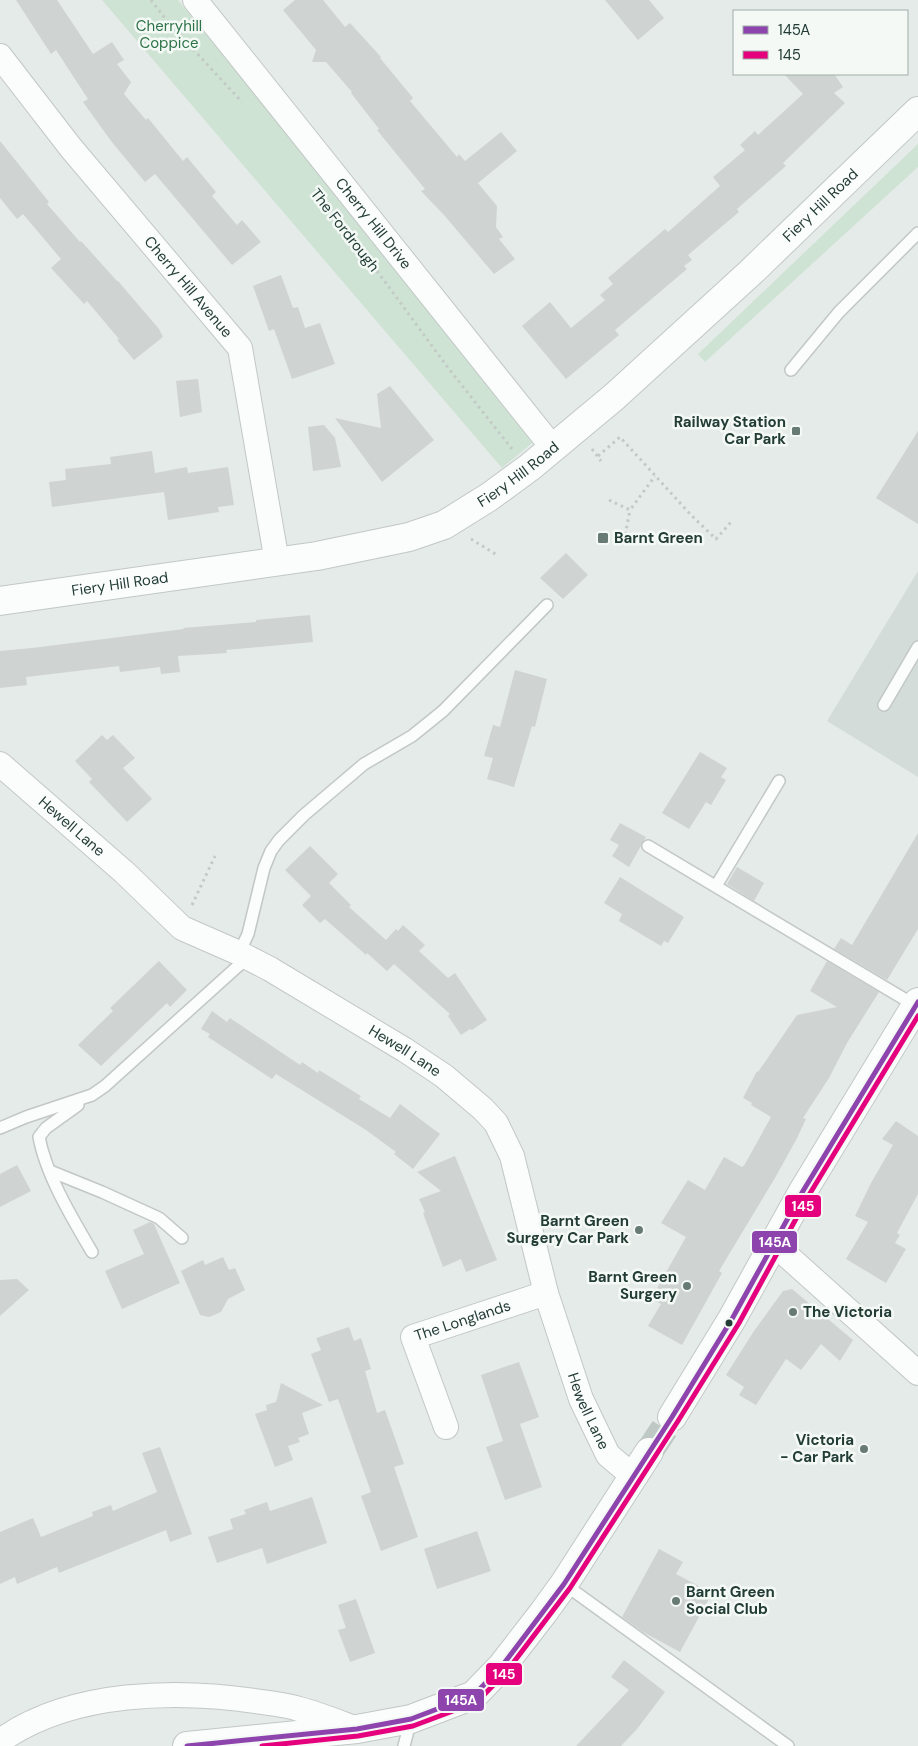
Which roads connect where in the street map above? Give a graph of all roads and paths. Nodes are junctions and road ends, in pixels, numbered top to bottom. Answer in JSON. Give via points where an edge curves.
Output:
{"nodes":[{"id":1,"x":151,"y":0,"type":"edge"},
{"id":2,"x":195,"y":0,"type":"edge"},
{"id":3,"x":0,"y":56,"type":"edge"},
{"id":4,"x":246,"y":106,"type":"dead end"},
{"id":5,"x":918,"y":111,"type":"edge"},
{"id":6,"x":918,"y":233,"type":"edge"},
{"id":7,"x":376,"y":269,"type":"dead end"},
{"id":8,"x":790,"y":370,"type":"dead end"},
{"id":9,"x":553,"y":448,"type":"junction"},
{"id":10,"x":598,"y":456,"type":"dead end"},
{"id":11,"x":530,"y":467,"type":"junction"},
{"id":12,"x":655,"y":476,"type":"junction"},
{"id":13,"x":609,"y":500,"type":"dead end"},
{"id":14,"x":630,"y":510,"type":"junction"},
{"id":15,"x":732,"y":520,"type":"dead end"},
{"id":16,"x":624,"y":541,"type":"dead end"},
{"id":17,"x":277,"y":562,"type":"junction"},
{"id":18,"x":0,"y":601,"type":"edge"},
{"id":19,"x":547,"y":605,"type":"dead end"},
{"id":20,"x":918,"y":646,"type":"edge"},
{"id":21,"x":884,"y":705,"type":"dead end"},
{"id":22,"x":0,"y":764,"type":"edge"},
{"id":23,"x":779,"y":781,"type":"dead end"},
{"id":24,"x":648,"y":846,"type":"dead end"},
{"id":25,"x":215,"y":856,"type":"dead end"},
{"id":26,"x":716,"y":886,"type":"junction"},
{"id":27,"x":192,"y":904,"type":"dead end"},
{"id":28,"x":243,"y":955,"type":"junction"},
{"id":29,"x":917,"y":1004,"type":"edge"},
{"id":30,"x":92,"y":1096,"type":"junction"},
{"id":31,"x":0,"y":1128,"type":"edge"},
{"id":32,"x":50,"y":1171,"type":"junction"},
{"id":33,"x":182,"y":1238,"type":"dead end"},
{"id":34,"x":774,"y":1244,"type":"junction"},
{"id":35,"x":92,"y":1252,"type":"dead end"},
{"id":36,"x":546,"y":1293,"type":"junction"},
{"id":37,"x":918,"y":1373,"type":"edge"},
{"id":38,"x":672,"y":1417,"type":"tunnel mouth"},
{"id":39,"x":446,"y":1427,"type":"dead end"},
{"id":40,"x":649,"y":1452,"type":"tunnel mouth"},
{"id":41,"x":633,"y":1476,"type":"junction"},
{"id":42,"x":564,"y":1584,"type":"junction"},
{"id":43,"x":411,"y":1719,"type":"junction"},
{"id":44,"x":357,"y":1729,"type":"junction"},
{"id":45,"x":0,"y":1740,"type":"edge"},
{"id":46,"x":187,"y":1746,"type":"edge"},
{"id":47,"x":404,"y":1746,"type":"edge"},
{"id":48,"x":788,"y":1746,"type":"edge"}],
"edges":[{"from":1,"to":4,"type":"path"},
{"from":2,"to":9,"type":"street","name":"Cherry Hill Drive"},
{"from":3,"to":17,"type":"street","name":"Cherry Hill Avenue","via":[[70,148],[240,348]]},
{"from":5,"to":9,"type":"street","name":"Fiery Hill Road","via":[[750,273]]},
{"from":6,"to":8,"type":"lane","via":[[840,312]]},
{"from":7,"to":11,"type":"path","name":"The Fordrough","via":[[449,369]]},
{"from":9,"to":11,"type":"street","name":"Fiery Hill Road"},
{"from":10,"to":12,"type":"path","via":[[620,437]]},
{"from":11,"to":17,"type":"street","name":"Fiery Hill Road","via":[[444,526],[409,537]]},
{"from":12,"to":14,"type":"path"},
{"from":12,"to":15,"type":"path","via":[[716,539]]},
{"from":13,"to":14,"type":"path"},
{"from":14,"to":16,"type":"path"},
{"from":17,"to":18,"type":"street","name":"Fiery Hill Road"},
{"from":19,"to":28,"type":"lane","via":[[443,711],[412,736],[364,764],[279,840],[264,868]]},
{"from":20,"to":21,"type":"lane"},
{"from":22,"to":28,"type":"street","name":"Hewell Lane","via":[[124,872],[182,928]]},
{"from":23,"to":26,"type":"lane"},
{"from":24,"to":26,"type":"lane"},
{"from":25,"to":27,"type":"path"},
{"from":26,"to":29,"type":"lane"},
{"from":28,"to":30,"type":"lane"},
{"from":28,"to":36,"type":"street","name":"Hewell Lane","via":[[303,987],[405,1050],[444,1076],[496,1123],[512,1156]]},
{"from":29,"to":34,"type":"street"},
{"from":30,"to":31,"type":"lane"},
{"from":30,"to":32,"type":"lane","via":[[46,1128],[39,1137]]},
{"from":32,"to":33,"type":"lane","via":[[159,1218]]},
{"from":32,"to":35,"type":"lane"},
{"from":34,"to":37,"type":"street"},
{"from":34,"to":38,"type":"street"},
{"from":36,"to":39,"type":"street","name":"The Longlands","via":[[413,1337]]},
{"from":36,"to":41,"type":"street","name":"Hewell Lane","via":[[581,1399],[608,1455]]},
{"from":40,"to":41,"type":"street"},
{"from":41,"to":42,"type":"street"},
{"from":42,"to":43,"type":"street","via":[[502,1666],[474,1695]]},
{"from":42,"to":48,"type":"lane"},
{"from":43,"to":44,"type":"street"},
{"from":43,"to":47,"type":"lane"},
{"from":44,"to":45,"type":"street","via":[[298,1708],[240,1699],[180,1695],[116,1699],[69,1708],[16,1729]]},
{"from":44,"to":46,"type":"street"}]}
